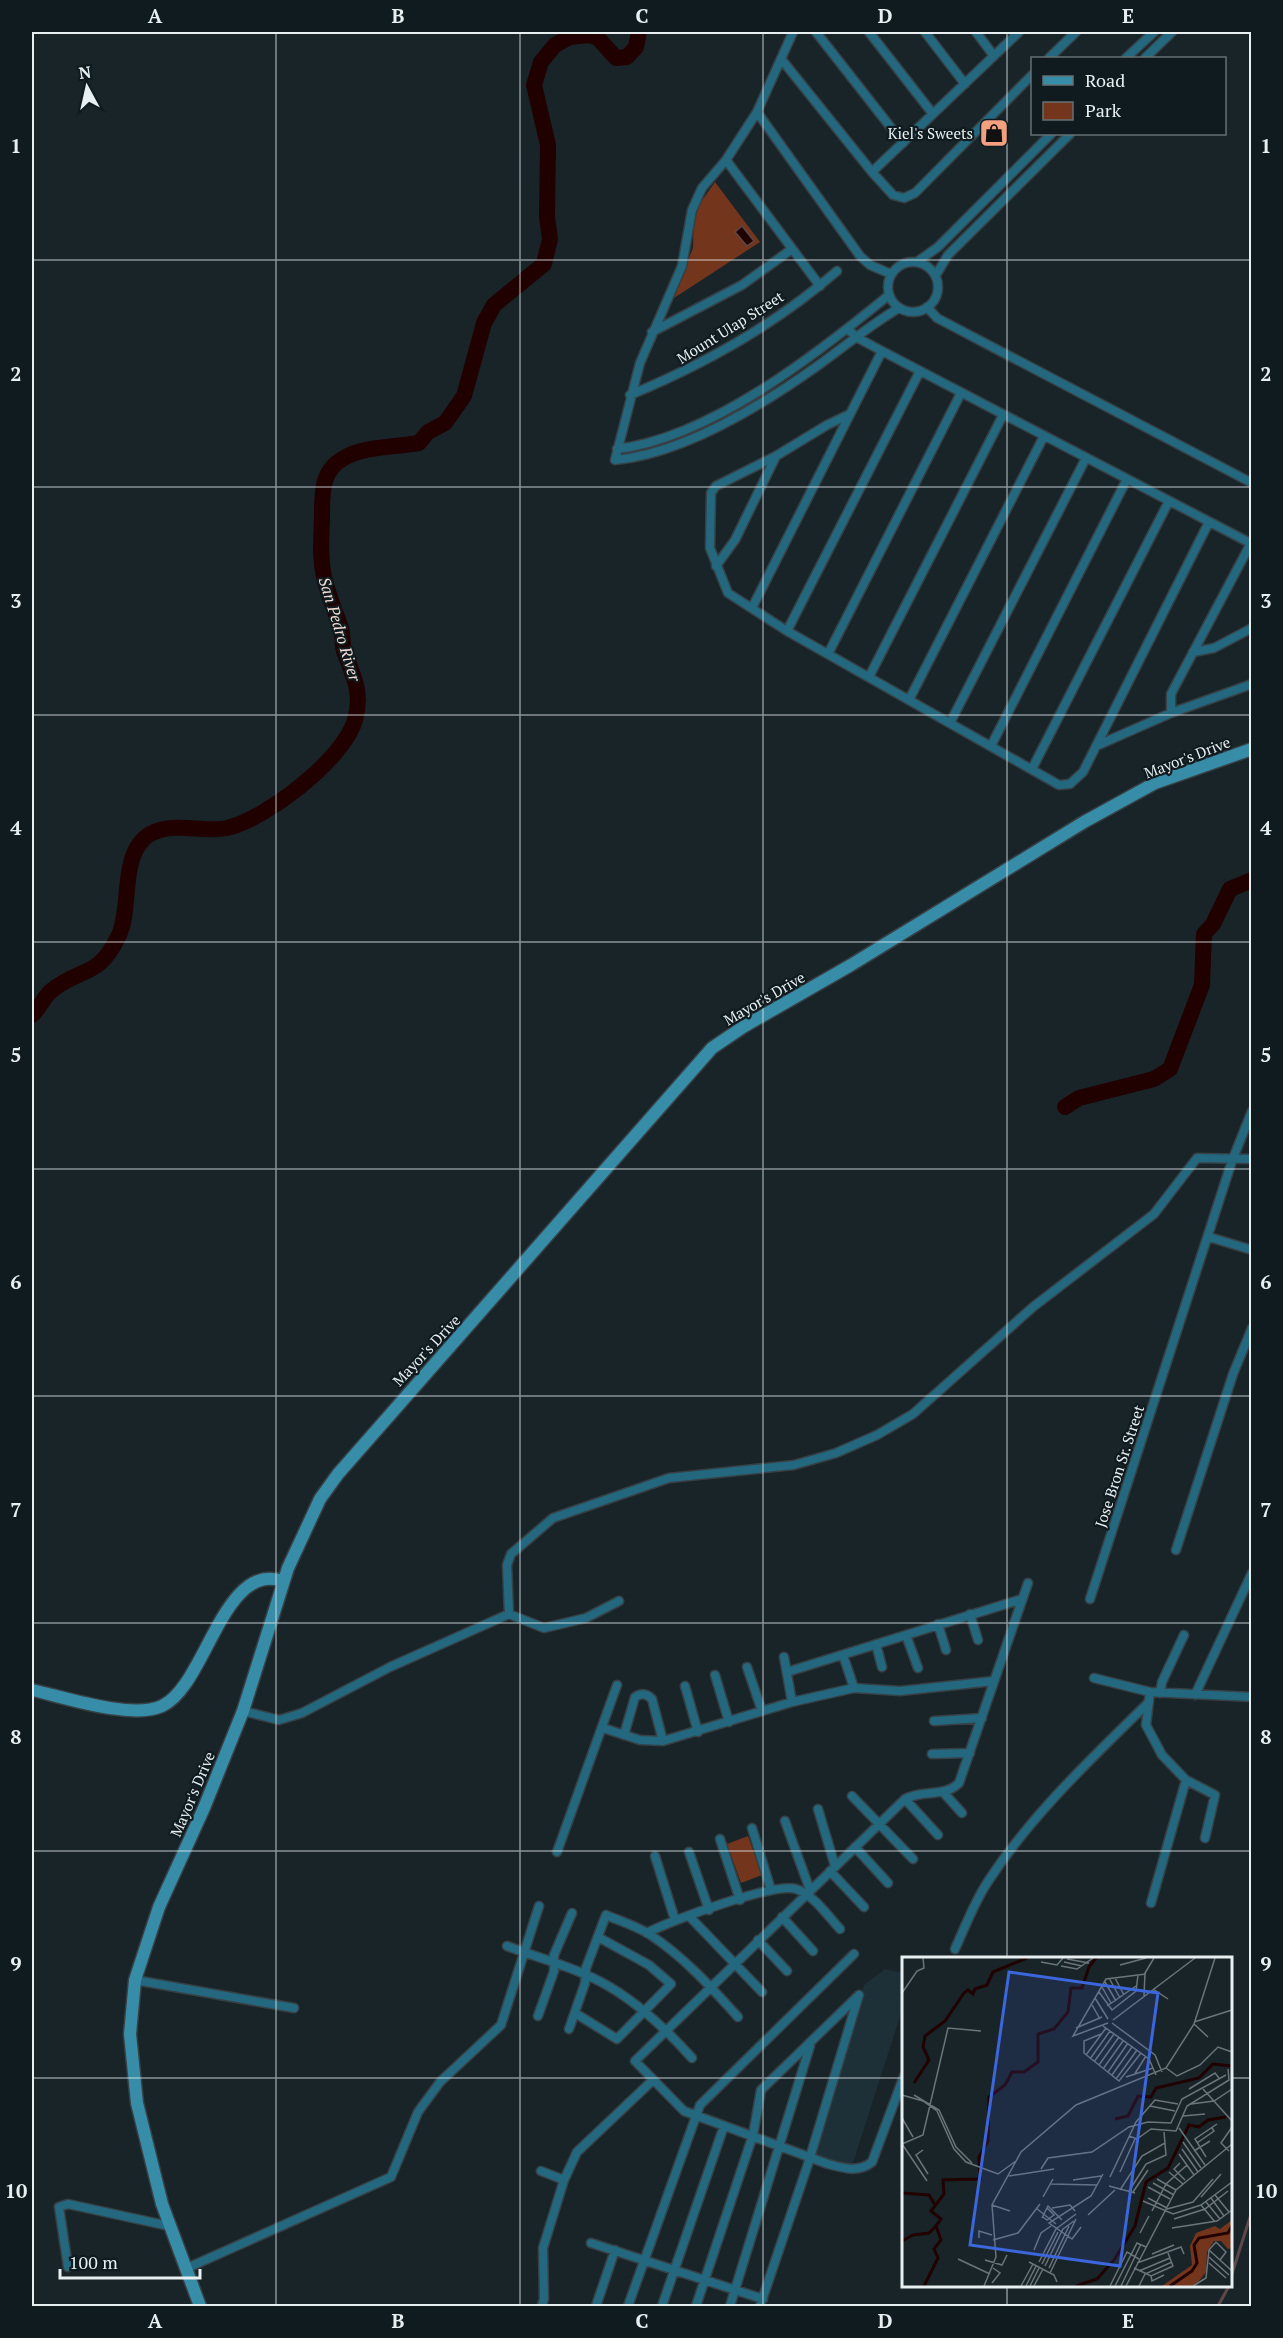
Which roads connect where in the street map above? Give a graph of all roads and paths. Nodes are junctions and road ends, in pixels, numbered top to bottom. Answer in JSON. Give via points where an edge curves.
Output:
{"nodes":[{"id":1,"x":793,"y":32,"type":"edge"},
{"id":2,"x":816,"y":32,"type":"edge"},
{"id":3,"x":868,"y":32,"type":"edge"},
{"id":4,"x":925,"y":32,"type":"edge"},
{"id":5,"x":976,"y":32,"type":"edge"},
{"id":6,"x":1019,"y":32,"type":"edge"},
{"id":7,"x":1076,"y":32,"type":"edge"},
{"id":8,"x":1154,"y":32,"type":"edge"},
{"id":9,"x":1168,"y":35,"type":"edge"},
{"id":10,"x":994,"y":56,"type":"junction"},
{"id":11,"x":1050,"y":57,"type":"edge"},
{"id":12,"x":1127,"y":57,"type":"edge"},
{"id":13,"x":1146,"y":57,"type":"edge"},
{"id":14,"x":782,"y":60,"type":"junction"},
{"id":15,"x":1031,"y":76,"type":"edge"},
{"id":16,"x":965,"y":84,"type":"junction"},
{"id":17,"x":758,"y":112,"type":"junction"},
{"id":18,"x":933,"y":114,"type":"junction"},
{"id":19,"x":1050,"y":135,"type":"edge"},
{"id":20,"x":1069,"y":135,"type":"edge"},
{"id":21,"x":903,"y":143,"type":"junction"},
{"id":22,"x":726,"y":160,"type":"junction"},
{"id":23,"x":872,"y":172,"type":"junction"},
{"id":24,"x":792,"y":249,"type":"junction"},
{"id":25,"x":917,"y":262,"type":"junction"},
{"id":26,"x":837,"y":271,"type":"dead end"},
{"id":27,"x":891,"y":274,"type":"junction"},
{"id":28,"x":936,"y":275,"type":"junction"},
{"id":29,"x":820,"y":286,"type":"junction"},
{"id":30,"x":889,"y":296,"type":"junction"},
{"id":31,"x":927,"y":307,"type":"junction"},
{"id":32,"x":899,"y":308,"type":"junction"},
{"id":33,"x":848,"y":329,"type":"junction"},
{"id":34,"x":652,"y":332,"type":"junction"},
{"id":35,"x":856,"y":337,"type":"junction"},
{"id":36,"x":882,"y":351,"type":"junction"},
{"id":37,"x":920,"y":371,"type":"junction"},
{"id":38,"x":961,"y":393,"type":"junction"},
{"id":39,"x":630,"y":395,"type":"junction"},
{"id":40,"x":850,"y":414,"type":"junction"},
{"id":41,"x":1003,"y":415,"type":"junction"},
{"id":42,"x":1044,"y":436,"type":"junction"},
{"id":43,"x":616,"y":449,"type":"junction"},
{"id":44,"x":776,"y":456,"type":"junction"},
{"id":45,"x":1086,"y":458,"type":"junction"},
{"id":46,"x":1127,"y":479,"type":"junction"},
{"id":47,"x":1251,"y":483,"type":"edge"},
{"id":48,"x":1169,"y":501,"type":"junction"},
{"id":49,"x":1209,"y":522,"type":"junction"},
{"id":50,"x":1251,"y":544,"type":"edge"},
{"id":51,"x":716,"y":566,"type":"junction"},
{"id":52,"x":752,"y":608,"type":"junction"},
{"id":53,"x":1251,"y":628,"type":"edge"},
{"id":54,"x":787,"y":631,"type":"junction"},
{"id":55,"x":1193,"y":652,"type":"junction"},
{"id":56,"x":828,"y":654,"type":"junction"},
{"id":57,"x":869,"y":677,"type":"junction"},
{"id":58,"x":1251,"y":684,"type":"edge"},
{"id":59,"x":909,"y":700,"type":"junction"},
{"id":60,"x":1171,"y":713,"type":"junction"},
{"id":61,"x":950,"y":723,"type":"junction"},
{"id":62,"x":991,"y":746,"type":"junction"},
{"id":63,"x":1096,"y":747,"type":"junction"},
{"id":64,"x":1251,"y":749,"type":"edge"},
{"id":65,"x":1032,"y":769,"type":"junction"},
{"id":66,"x":1251,"y":1111,"type":"edge"},
{"id":67,"x":1251,"y":1159,"type":"edge"},
{"id":68,"x":1232,"y":1161,"type":"junction"},
{"id":69,"x":1209,"y":1237,"type":"junction"},
{"id":70,"x":1251,"y":1250,"type":"edge"},
{"id":71,"x":1251,"y":1328,"type":"edge"},
{"id":72,"x":1176,"y":1550,"type":"dead end"},
{"id":73,"x":1251,"y":1573,"type":"edge"},
{"id":74,"x":284,"y":1581,"type":"junction"},
{"id":75,"x":1028,"y":1583,"type":"dead end"},
{"id":76,"x":1022,"y":1599,"type":"junction"},
{"id":77,"x":1090,"y":1599,"type":"dead end"},
{"id":78,"x":619,"y":1601,"type":"dead end"},
{"id":79,"x":508,"y":1614,"type":"junction"},
{"id":80,"x":970,"y":1614,"type":"junction"},
{"id":81,"x":938,"y":1624,"type":"junction"},
{"id":82,"x":906,"y":1635,"type":"junction"},
{"id":83,"x":1184,"y":1635,"type":"dead end"},
{"id":84,"x":978,"y":1640,"type":"dead end"},
{"id":85,"x":876,"y":1644,"type":"junction"},
{"id":86,"x":946,"y":1650,"type":"dead end"},
{"id":87,"x":843,"y":1655,"type":"junction"},
{"id":88,"x":784,"y":1657,"type":"dead end"},
{"id":89,"x":747,"y":1667,"type":"dead end"},
{"id":90,"x":882,"y":1667,"type":"dead end"},
{"id":91,"x":918,"y":1668,"type":"dead end"},
{"id":92,"x":786,"y":1672,"type":"junction"},
{"id":93,"x":715,"y":1675,"type":"dead end"},
{"id":94,"x":1094,"y":1678,"type":"dead end"},
{"id":95,"x":994,"y":1681,"type":"junction"},
{"id":96,"x":616,"y":1685,"type":"dead end"},
{"id":97,"x":685,"y":1686,"type":"dead end"},
{"id":98,"x":854,"y":1688,"type":"junction"},
{"id":99,"x":32,"y":1690,"type":"edge"},
{"id":100,"x":1155,"y":1693,"type":"junction"},
{"id":101,"x":1195,"y":1695,"type":"junction"},
{"id":102,"x":1251,"y":1697,"type":"edge"},
{"id":103,"x":792,"y":1702,"type":"junction"},
{"id":104,"x":1149,"y":1702,"type":"junction"},
{"id":105,"x":243,"y":1711,"type":"junction"},
{"id":106,"x":762,"y":1711,"type":"junction"},
{"id":107,"x":982,"y":1718,"type":"junction"},
{"id":108,"x":934,"y":1721,"type":"dead end"},
{"id":109,"x":729,"y":1722,"type":"junction"},
{"id":110,"x":603,"y":1728,"type":"junction"},
{"id":111,"x":698,"y":1732,"type":"junction"},
{"id":112,"x":624,"y":1735,"type":"junction"},
{"id":113,"x":663,"y":1741,"type":"junction"},
{"id":114,"x":970,"y":1753,"type":"junction"},
{"id":115,"x":933,"y":1754,"type":"dead end"},
{"id":116,"x":1186,"y":1780,"type":"junction"},
{"id":117,"x":943,"y":1792,"type":"junction"},
{"id":118,"x":852,"y":1796,"type":"dead end"},
{"id":119,"x":905,"y":1799,"type":"junction"},
{"id":120,"x":818,"y":1809,"type":"dead end"},
{"id":121,"x":963,"y":1813,"type":"dead end"},
{"id":122,"x":785,"y":1821,"type":"dead end"},
{"id":123,"x":879,"y":1824,"type":"junction"},
{"id":124,"x":752,"y":1828,"type":"dead end"},
{"id":125,"x":938,"y":1835,"type":"dead end"},
{"id":126,"x":1206,"y":1838,"type":"dead end"},
{"id":127,"x":720,"y":1839,"type":"dead end"},
{"id":128,"x":855,"y":1847,"type":"junction"},
{"id":129,"x":557,"y":1852,"type":"dead end"},
{"id":130,"x":688,"y":1852,"type":"dead end"},
{"id":131,"x":655,"y":1856,"type":"dead end"},
{"id":132,"x":913,"y":1859,"type":"dead end"},
{"id":133,"x":833,"y":1868,"type":"junction"},
{"id":134,"x":888,"y":1883,"type":"dead end"},
{"id":135,"x":771,"y":1890,"type":"junction"},
{"id":136,"x":809,"y":1892,"type":"junction"},
{"id":137,"x":740,"y":1900,"type":"junction"},
{"id":138,"x":1151,"y":1903,"type":"dead end"},
{"id":139,"x":539,"y":1906,"type":"dead end"},
{"id":140,"x":864,"y":1907,"type":"dead end"},
{"id":141,"x":709,"y":1910,"type":"junction"},
{"id":142,"x":572,"y":1913,"type":"dead end"},
{"id":143,"x":689,"y":1916,"type":"junction"},
{"id":144,"x":782,"y":1917,"type":"junction"},
{"id":145,"x":675,"y":1920,"type":"junction"},
{"id":146,"x":840,"y":1929,"type":"dead end"},
{"id":147,"x":647,"y":1933,"type":"junction"},
{"id":148,"x":598,"y":1937,"type":"junction"},
{"id":149,"x":758,"y":1940,"type":"junction"},
{"id":150,"x":507,"y":1946,"type":"dead end"},
{"id":151,"x":955,"y":1949,"type":"dead end"},
{"id":152,"x":813,"y":1951,"type":"dead end"},
{"id":153,"x":524,"y":1953,"type":"junction"},
{"id":154,"x":854,"y":1954,"type":"dead end"},
{"id":155,"x":734,"y":1963,"type":"junction"},
{"id":156,"x":554,"y":1964,"type":"junction"},
{"id":157,"x":787,"y":1971,"type":"dead end"},
{"id":158,"x":586,"y":1975,"type":"junction"},
{"id":159,"x":135,"y":1980,"type":"junction"},
{"id":160,"x":711,"y":1986,"type":"junction"},
{"id":161,"x":762,"y":1992,"type":"dead end"},
{"id":162,"x":294,"y":2008,"type":"dead end"},
{"id":163,"x":575,"y":2013,"type":"junction"},
{"id":164,"x":645,"y":2013,"type":"junction"},
{"id":165,"x":538,"y":2016,"type":"dead end"},
{"id":166,"x":738,"y":2016,"type":"dead end"},
{"id":167,"x":569,"y":2029,"type":"dead end"},
{"id":168,"x":667,"y":2030,"type":"junction"},
{"id":169,"x":811,"y":2045,"type":"junction"},
{"id":170,"x":692,"y":2058,"type":"dead end"},
{"id":171,"x":902,"y":2079,"type":"edge"},
{"id":172,"x":653,"y":2080,"type":"junction"},
{"id":173,"x":695,"y":2115,"type":"junction"},
{"id":174,"x":724,"y":2126,"type":"junction"},
{"id":175,"x":753,"y":2135,"type":"junction"},
{"id":176,"x":781,"y":2145,"type":"junction"},
{"id":177,"x":810,"y":2156,"type":"junction"},
{"id":178,"x":541,"y":2170,"type":"dead end"},
{"id":179,"x":564,"y":2180,"type":"junction"},
{"id":180,"x":169,"y":2226,"type":"junction"},
{"id":181,"x":591,"y":2243,"type":"dead end"},
{"id":182,"x":615,"y":2250,"type":"junction"},
{"id":183,"x":645,"y":2259,"type":"junction"},
{"id":184,"x":68,"y":2267,"type":"dead end"},
{"id":185,"x":185,"y":2269,"type":"junction"},
{"id":186,"x":675,"y":2270,"type":"junction"},
{"id":187,"x":706,"y":2280,"type":"junction"},
{"id":188,"x":735,"y":2291,"type":"junction"},
{"id":189,"x":762,"y":2303,"type":"edge"},
{"id":190,"x":542,"y":2304,"type":"dead end"},
{"id":191,"x":200,"y":2307,"type":"edge"},
{"id":192,"x":596,"y":2307,"type":"edge"},
{"id":193,"x":628,"y":2307,"type":"edge"},
{"id":194,"x":662,"y":2307,"type":"edge"},
{"id":195,"x":696,"y":2307,"type":"edge"},
{"id":196,"x":730,"y":2307,"type":"edge"}],
"edges":[{"from":1,"to":14,"type":"street"},
{"from":2,"to":21,"type":"street"},
{"from":3,"to":18,"type":"street"},
{"from":4,"to":16,"type":"street"},
{"from":5,"to":10,"type":"street"},
{"from":6,"to":10,"type":"street"},
{"from":7,"to":11,"type":"street"},
{"from":8,"to":9,"type":"street"},
{"from":8,"to":12,"type":"street"},
{"from":9,"to":13,"type":"street"},
{"from":10,"to":16,"type":"street"},
{"from":14,"to":17,"type":"street"},
{"from":14,"to":23,"type":"street"},
{"from":15,"to":23,"type":"street","via":[[915,193],[904,198],[893,195]]},
{"from":16,"to":18,"type":"street"},
{"from":17,"to":22,"type":"street"},
{"from":17,"to":27,"type":"street","via":[[860,256]]},
{"from":18,"to":21,"type":"street"},
{"from":19,"to":25,"type":"street","via":[[938,247]]},
{"from":20,"to":28,"type":"street","via":[[948,255]]},
{"from":21,"to":23,"type":"street"},
{"from":22,"to":24,"type":"street"},
{"from":22,"to":34,"type":"street","via":[[702,188],[692,210],[682,266]]},
{"from":24,"to":29,"type":"street"},
{"from":24,"to":34,"type":"street","via":[[742,285]]},
{"from":25,"to":27,"type":"street","via":[[902,264]]},
{"from":25,"to":28,"type":"street"},
{"from":26,"to":29,"type":"street","name":"Mount Ulap Street"},
{"from":27,"to":30,"type":"street"},
{"from":28,"to":31,"type":"street","via":[[938,291]]},
{"from":29,"to":39,"type":"street","name":"Mount Ulap Street","via":[[756,331],[686,372]]},
{"from":30,"to":32,"type":"street"},
{"from":30,"to":33,"type":"street"},
{"from":31,"to":32,"type":"street","via":[[915,312]]},
{"from":31,"to":47,"type":"street","via":[[937,318]]},
{"from":32,"to":35,"type":"street"},
{"from":33,"to":35,"type":"street"},
{"from":33,"to":43,"type":"street","via":[[771,383],[687,429],[639,446]]},
{"from":34,"to":39,"type":"street"},
{"from":35,"to":36,"type":"street"},
{"from":35,"to":43,"type":"street","via":[[777,392],[693,437],[641,458],[615,460]]},
{"from":36,"to":37,"type":"street"},
{"from":36,"to":40,"type":"street"},
{"from":37,"to":38,"type":"street"},
{"from":37,"to":54,"type":"street"},
{"from":38,"to":41,"type":"street"},
{"from":38,"to":56,"type":"street"},
{"from":39,"to":43,"type":"street"},
{"from":40,"to":44,"type":"street"},
{"from":40,"to":52,"type":"street"},
{"from":41,"to":42,"type":"street"},
{"from":41,"to":57,"type":"street"},
{"from":42,"to":45,"type":"street"},
{"from":42,"to":59,"type":"street"},
{"from":44,"to":51,"type":"street","via":[[735,540]]},
{"from":44,"to":51,"type":"street","via":[[716,486],[711,493],[710,548]]},
{"from":45,"to":46,"type":"street"},
{"from":45,"to":61,"type":"street"},
{"from":46,"to":48,"type":"street"},
{"from":46,"to":62,"type":"street"},
{"from":48,"to":49,"type":"street"},
{"from":48,"to":65,"type":"street"},
{"from":49,"to":50,"type":"street"},
{"from":49,"to":63,"type":"street"},
{"from":50,"to":55,"type":"street"},
{"from":51,"to":52,"type":"street","via":[[728,593]]},
{"from":52,"to":54,"type":"street"},
{"from":53,"to":55,"type":"street","via":[[1215,648]]},
{"from":54,"to":56,"type":"street"},
{"from":55,"to":60,"type":"street","via":[[1171,694]]},
{"from":56,"to":57,"type":"street"},
{"from":57,"to":59,"type":"street"},
{"from":58,"to":60,"type":"street"},
{"from":59,"to":61,"type":"street"},
{"from":60,"to":63,"type":"street"},
{"from":61,"to":62,"type":"street"},
{"from":62,"to":65,"type":"street"},
{"from":63,"to":65,"type":"street","via":[[1083,772],[1070,784],[1059,785]]},
{"from":64,"to":74,"type":"street","name":"Mayor's Drive","via":[[1155,783],[1084,822],[712,1048],[338,1474],[320,1499]]},
{"from":66,"to":68,"type":"street","name":"Jose Bron Sr. Street"},
{"from":67,"to":68,"type":"street"},
{"from":68,"to":69,"type":"street","name":"Jose Bron Sr. Street"},
{"from":68,"to":79,"type":"street","via":[[1210,1156],[1197,1158],[1154,1214],[1033,1307],[913,1414],[877,1435],[794,1465],[669,1478],[553,1518],[511,1554],[507,1565]]},
{"from":69,"to":70,"type":"street"},
{"from":69,"to":77,"type":"street","name":"Jose Bron Sr. Street"},
{"from":71,"to":72,"type":"street"},
{"from":73,"to":101,"type":"street"},
{"from":74,"to":99,"type":"street","via":[[260,1578],[244,1589],[178,1694],[161,1707],[120,1709]]},
{"from":74,"to":105,"type":"street","name":"Mayor's Drive"},
{"from":75,"to":76,"type":"street"},
{"from":76,"to":80,"type":"street"},
{"from":76,"to":95,"type":"street"},
{"from":78,"to":79,"type":"street","via":[[586,1617],[544,1628]]},
{"from":79,"to":105,"type":"street","via":[[390,1667],[302,1713],[279,1720]]},
{"from":80,"to":81,"type":"street"},
{"from":80,"to":84,"type":"street"},
{"from":81,"to":82,"type":"street"},
{"from":81,"to":86,"type":"street"},
{"from":82,"to":85,"type":"street"},
{"from":82,"to":91,"type":"street"},
{"from":83,"to":100,"type":"street"},
{"from":85,"to":87,"type":"street"},
{"from":85,"to":90,"type":"street"},
{"from":87,"to":92,"type":"street"},
{"from":87,"to":98,"type":"street"},
{"from":88,"to":92,"type":"street"},
{"from":89,"to":106,"type":"street"},
{"from":92,"to":103,"type":"street"},
{"from":93,"to":109,"type":"street"},
{"from":94,"to":100,"type":"street"},
{"from":95,"to":98,"type":"street","via":[[900,1691]]},
{"from":95,"to":107,"type":"street"},
{"from":96,"to":110,"type":"street"},
{"from":97,"to":111,"type":"street"},
{"from":98,"to":103,"type":"street"},
{"from":100,"to":101,"type":"street"},
{"from":100,"to":104,"type":"street"},
{"from":101,"to":102,"type":"street"},
{"from":103,"to":106,"type":"street"},
{"from":104,"to":116,"type":"street","via":[[1147,1727],[1162,1755]]},
{"from":104,"to":151,"type":"street","via":[[1068,1780],[1008,1852],[986,1885]]},
{"from":105,"to":159,"type":"street","name":"Mayor's Drive","via":[[159,1907]]},
{"from":106,"to":109,"type":"street"},
{"from":107,"to":108,"type":"street"},
{"from":107,"to":114,"type":"street"},
{"from":109,"to":111,"type":"street"},
{"from":110,"to":112,"type":"street"},
{"from":110,"to":129,"type":"street"},
{"from":111,"to":113,"type":"street"},
{"from":112,"to":113,"type":"street"},
{"from":112,"to":113,"type":"street","via":[[634,1697],[648,1695]]},
{"from":114,"to":115,"type":"street"},
{"from":114,"to":117,"type":"street","via":[[959,1784]]},
{"from":116,"to":126,"type":"street","via":[[1215,1795]]},
{"from":116,"to":138,"type":"street"},
{"from":117,"to":119,"type":"street"},
{"from":117,"to":121,"type":"street"},
{"from":118,"to":123,"type":"street"},
{"from":119,"to":123,"type":"street"},
{"from":119,"to":125,"type":"street"},
{"from":120,"to":133,"type":"street"},
{"from":122,"to":136,"type":"street"},
{"from":123,"to":128,"type":"street"},
{"from":123,"to":132,"type":"street"},
{"from":124,"to":135,"type":"street"},
{"from":127,"to":137,"type":"street"},
{"from":128,"to":133,"type":"street"},
{"from":128,"to":134,"type":"street"},
{"from":130,"to":141,"type":"street"},
{"from":131,"to":145,"type":"street"},
{"from":133,"to":136,"type":"street"},
{"from":133,"to":140,"type":"street"},
{"from":135,"to":136,"type":"street","via":[[788,1887]]},
{"from":135,"to":137,"type":"street"},
{"from":136,"to":144,"type":"street"},
{"from":136,"to":146,"type":"street"},
{"from":137,"to":141,"type":"street"},
{"from":139,"to":153,"type":"street"},
{"from":141,"to":143,"type":"street"},
{"from":142,"to":156,"type":"street"},
{"from":143,"to":145,"type":"street"},
{"from":143,"to":155,"type":"street"},
{"from":144,"to":149,"type":"street"},
{"from":144,"to":152,"type":"street"},
{"from":145,"to":147,"type":"street"},
{"from":147,"to":148,"type":"street","via":[[606,1915]]},
{"from":147,"to":160,"type":"street"},
{"from":148,"to":158,"type":"street"},
{"from":148,"to":164,"type":"street","via":[[670,1981],[670,1988]]},
{"from":149,"to":155,"type":"street"},
{"from":149,"to":157,"type":"street"},
{"from":150,"to":153,"type":"street"},
{"from":153,"to":156,"type":"street"},
{"from":153,"to":185,"type":"street","via":[[501,2025],[440,2082],[418,2112],[391,2177]]},
{"from":154,"to":173,"type":"street","via":[[700,2105]]},
{"from":155,"to":160,"type":"street"},
{"from":155,"to":161,"type":"street"},
{"from":156,"to":158,"type":"street"},
{"from":156,"to":165,"type":"street"},
{"from":158,"to":163,"type":"street"},
{"from":158,"to":164,"type":"street","via":[[628,1998]]},
{"from":159,"to":162,"type":"street"},
{"from":159,"to":180,"type":"street","name":"Mayor's Drive","via":[[130,2034],[137,2103]]},
{"from":160,"to":166,"type":"street"},
{"from":160,"to":168,"type":"street"},
{"from":163,"to":164,"type":"street","via":[[617,2039]]},
{"from":163,"to":167,"type":"street"},
{"from":164,"to":168,"type":"street"},
{"from":168,"to":170,"type":"street"},
{"from":168,"to":172,"type":"street","via":[[635,2061]]},
{"from":169,"to":175,"type":"street","via":[[763,2086]]},
{"from":169,"to":176,"type":"street"},
{"from":169,"to":177,"type":"street","via":[[859,1995]]},
{"from":171,"to":177,"type":"street","via":[[872,2162],[866,2167],[846,2168]]},
{"from":172,"to":173,"type":"street","via":[[684,2111]]},
{"from":172,"to":179,"type":"street","via":[[577,2151]]},
{"from":173,"to":174,"type":"street"},
{"from":173,"to":183,"type":"street"},
{"from":174,"to":175,"type":"street"},
{"from":174,"to":186,"type":"street"},
{"from":175,"to":176,"type":"street"},
{"from":175,"to":187,"type":"street"},
{"from":176,"to":177,"type":"street"},
{"from":176,"to":188,"type":"street"},
{"from":177,"to":189,"type":"street"},
{"from":178,"to":179,"type":"street"},
{"from":179,"to":190,"type":"street","via":[[543,2248]]},
{"from":180,"to":184,"type":"street","via":[[68,2204],[59,2207]]},
{"from":180,"to":185,"type":"street","name":"Mayor's Drive"},
{"from":181,"to":182,"type":"street"},
{"from":182,"to":183,"type":"street"},
{"from":182,"to":192,"type":"street"},
{"from":183,"to":186,"type":"street"},
{"from":183,"to":193,"type":"street"},
{"from":185,"to":191,"type":"street","name":"Mayor's Drive"},
{"from":186,"to":187,"type":"street"},
{"from":186,"to":194,"type":"street"},
{"from":187,"to":188,"type":"street"},
{"from":187,"to":195,"type":"street"},
{"from":188,"to":189,"type":"street"},
{"from":188,"to":196,"type":"street"}]}
